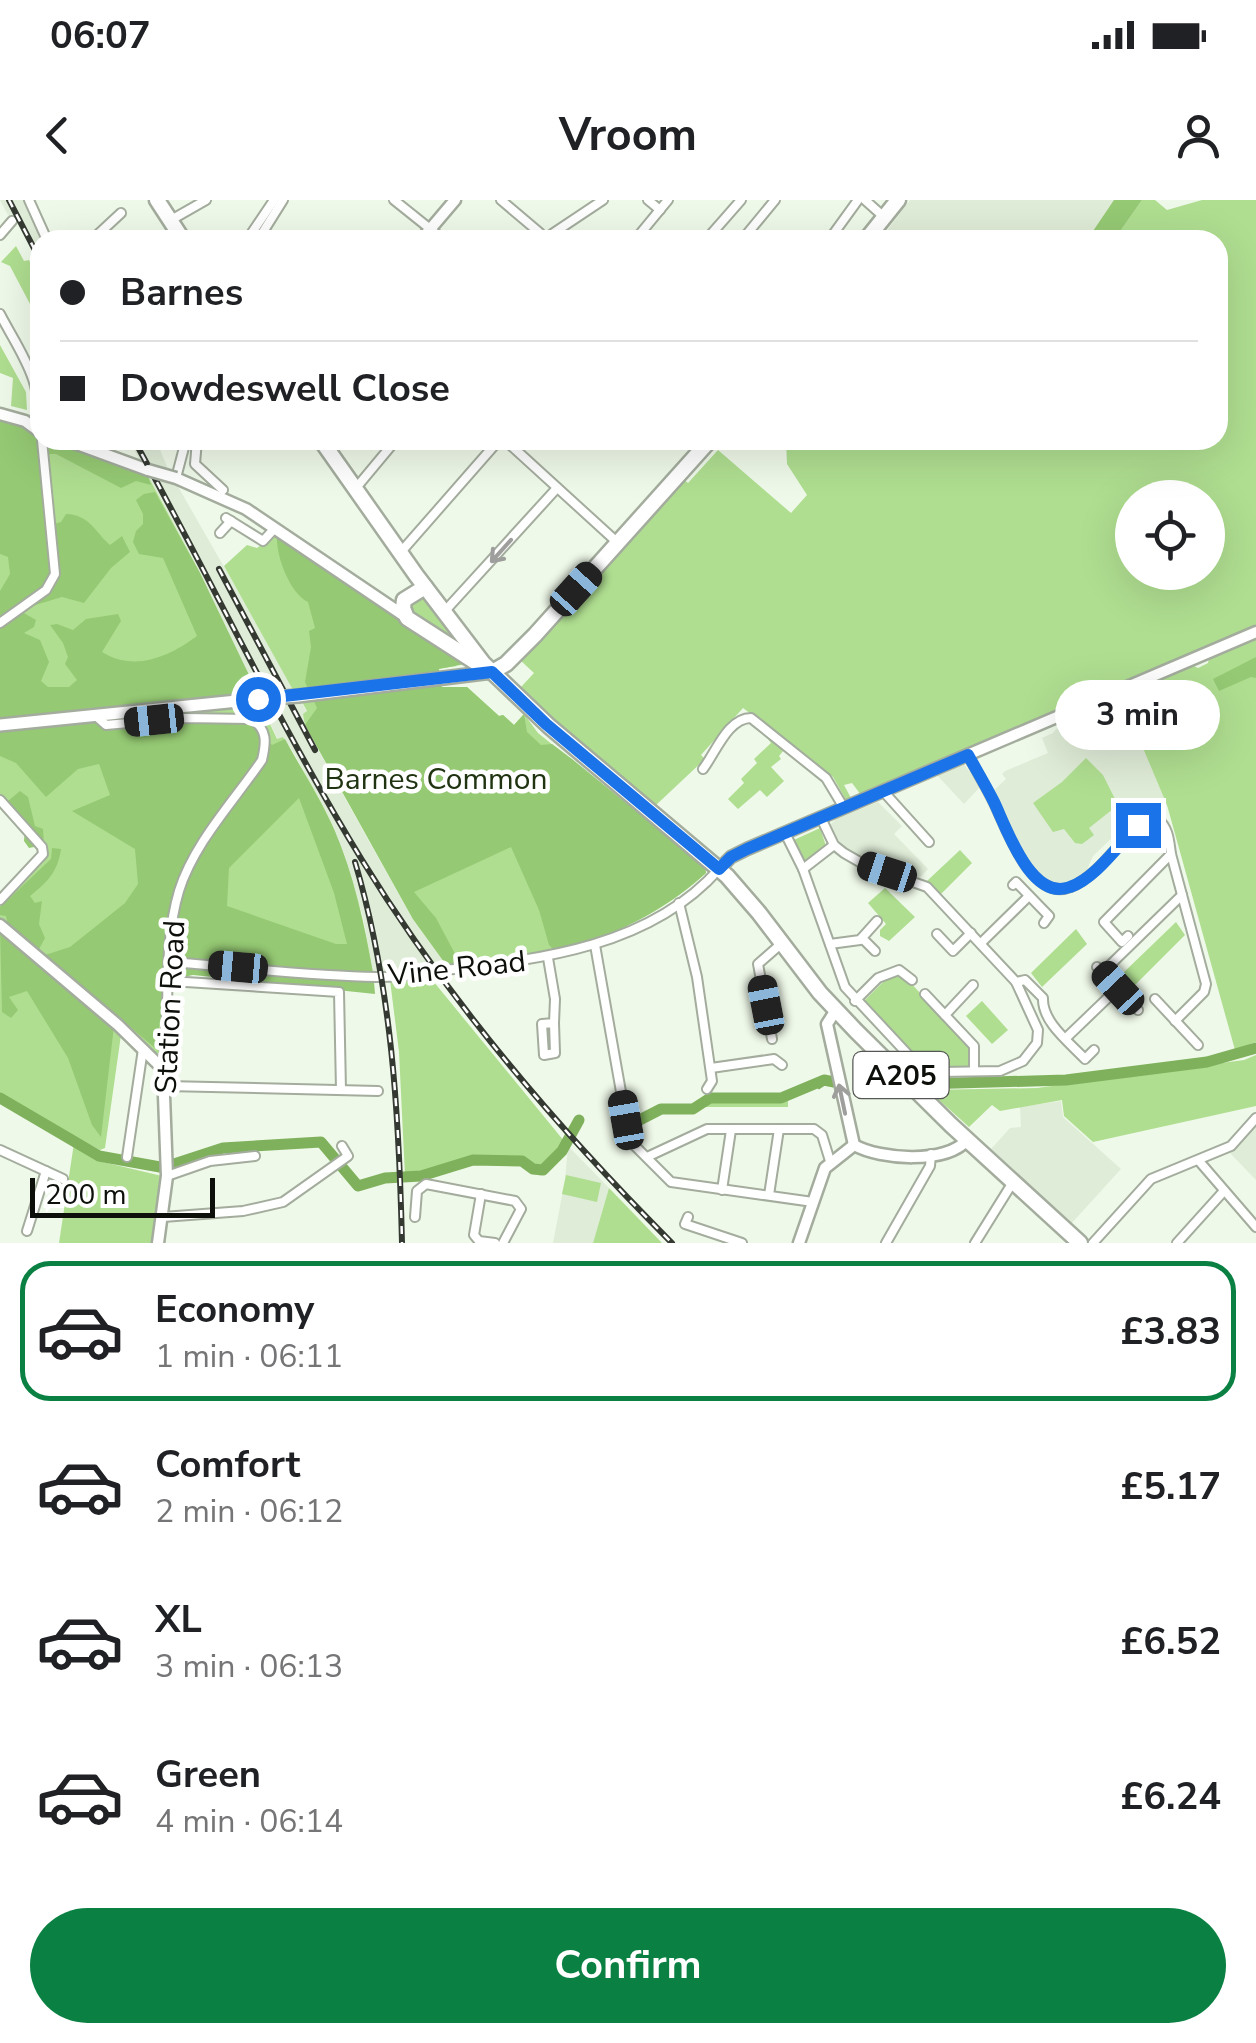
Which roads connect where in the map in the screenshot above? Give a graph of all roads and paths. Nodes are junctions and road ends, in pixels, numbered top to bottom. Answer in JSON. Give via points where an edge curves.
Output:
{"nodes":[{"id":1,"x":28,"y":200,"type":"edge"},
{"id":2,"x":158,"y":200,"type":"edge"},
{"id":3,"x":206,"y":200,"type":"edge"},
{"id":4,"x":274,"y":200,"type":"edge"},
{"id":5,"x":283,"y":200,"type":"edge"},
{"id":6,"x":394,"y":200,"type":"edge"},
{"id":7,"x":455,"y":200,"type":"edge"},
{"id":8,"x":501,"y":200,"type":"edge"},
{"id":9,"x":648,"y":200,"type":"edge"},
{"id":10,"x":668,"y":200,"type":"edge"},
{"id":11,"x":741,"y":200,"type":"edge"},
{"id":12,"x":775,"y":200,"type":"edge"},
{"id":13,"x":862,"y":200,"type":"edge"},
{"id":14,"x":898,"y":200,"type":"edge"},
{"id":15,"x":599,"y":201,"type":"edge"},
{"id":16,"x":660,"y":210,"type":"junction"},
{"id":17,"x":120,"y":213,"type":"dead end"},
{"id":18,"x":884,"y":216,"type":"junction"},
{"id":19,"x":12,"y":221,"type":"dead end"},
{"id":20,"x":431,"y":229,"type":"joint"},
{"id":21,"x":42,"y":230,"type":"edge"},
{"id":22,"x":102,"y":230,"type":"edge"},
{"id":23,"x":173,"y":230,"type":"edge"},
{"id":24,"x":178,"y":230,"type":"edge"},
{"id":25,"x":254,"y":230,"type":"edge"},
{"id":26,"x":264,"y":230,"type":"edge"},
{"id":27,"x":534,"y":230,"type":"edge"},
{"id":28,"x":561,"y":230,"type":"edge"},
{"id":29,"x":643,"y":230,"type":"edge"},
{"id":30,"x":715,"y":230,"type":"edge"},
{"id":31,"x":750,"y":230,"type":"edge"},
{"id":32,"x":837,"y":230,"type":"edge"},
{"id":33,"x":874,"y":230,"type":"edge"},
{"id":34,"x":0,"y":235,"type":"edge"},
{"id":35,"x":0,"y":314,"type":"edge"},
{"id":36,"x":30,"y":379,"type":"edge"},
{"id":37,"x":0,"y":414,"type":"edge"},
{"id":38,"x":30,"y":426,"type":"edge"},
{"id":39,"x":43,"y":450,"type":"edge"},
{"id":40,"x":91,"y":450,"type":"edge"},
{"id":41,"x":183,"y":450,"type":"edge"},
{"id":42,"x":196,"y":450,"type":"edge"},
{"id":43,"x":332,"y":450,"type":"edge"},
{"id":44,"x":388,"y":450,"type":"edge"},
{"id":45,"x":493,"y":450,"type":"edge"},
{"id":46,"x":513,"y":450,"type":"edge"},
{"id":47,"x":694,"y":450,"type":"edge"},
{"id":48,"x":176,"y":478,"type":"junction"},
{"id":49,"x":356,"y":488,"type":"junction"},
{"id":50,"x":557,"y":488,"type":"junction"},
{"id":51,"x":223,"y":490,"type":"dead end"},
{"id":52,"x":275,"y":528,"type":"junction"},
{"id":53,"x":220,"y":533,"type":"dead end"},
{"id":54,"x":618,"y":543,"type":"junction"},
{"id":55,"x":400,"y":552,"type":"junction"},
{"id":56,"x":425,"y":587,"type":"junction"},
{"id":57,"x":369,"y":590,"type":"junction"},
{"id":58,"x":408,"y":596,"type":"junction"},
{"id":59,"x":444,"y":612,"type":"junction"},
{"id":60,"x":408,"y":618,"type":"junction"},
{"id":61,"x":0,"y":622,"type":"edge"},
{"id":62,"x":1256,"y":632,"type":"edge"},
{"id":63,"x":492,"y":672,"type":"junction"},
{"id":64,"x":97,"y":717,"type":"junction"},
{"id":65,"x":0,"y":726,"type":"edge"},
{"id":66,"x":968,"y":755,"type":"junction"},
{"id":67,"x":703,"y":769,"type":"dead end"},
{"id":68,"x":883,"y":790,"type":"junction"},
{"id":69,"x":0,"y":800,"type":"edge"},
{"id":70,"x":840,"y":810,"type":"junction"},
{"id":71,"x":821,"y":818,"type":"junction"},
{"id":72,"x":785,"y":833,"type":"junction"},
{"id":73,"x":930,"y":842,"type":"dead end"},
{"id":74,"x":834,"y":845,"type":"junction"},
{"id":75,"x":1171,"y":854,"type":"junction"},
{"id":76,"x":719,"y":869,"type":"junction"},
{"id":77,"x":803,"y":869,"type":"junction"},
{"id":78,"x":1013,"y":885,"type":"dead end"},
{"id":79,"x":1182,"y":894,"type":"junction"},
{"id":80,"x":1029,"y":896,"type":"junction"},
{"id":81,"x":0,"y":900,"type":"edge"},
{"id":82,"x":679,"y":904,"type":"junction"},
{"id":83,"x":877,"y":921,"type":"dead end"},
{"id":84,"x":1044,"y":923,"type":"dead end"},
{"id":85,"x":0,"y":925,"type":"edge"},
{"id":86,"x":971,"y":933,"type":"junction"},
{"id":87,"x":937,"y":934,"type":"dead end"},
{"id":88,"x":1128,"y":936,"type":"dead end"},
{"id":89,"x":862,"y":938,"type":"junction"},
{"id":90,"x":782,"y":943,"type":"junction"},
{"id":91,"x":981,"y":943,"type":"junction"},
{"id":92,"x":830,"y":944,"type":"junction"},
{"id":93,"x":595,"y":946,"type":"junction"},
{"id":94,"x":875,"y":950,"type":"dead end"},
{"id":95,"x":548,"y":958,"type":"junction"},
{"id":96,"x":170,"y":962,"type":"junction"},
{"id":97,"x":1109,"y":966,"type":"dead end"},
{"id":98,"x":1097,"y":967,"type":"dead end"},
{"id":99,"x":912,"y":980,"type":"dead end"},
{"id":100,"x":170,"y":981,"type":"junction"},
{"id":101,"x":1016,"y":982,"type":"junction"},
{"id":102,"x":973,"y":985,"type":"dead end"},
{"id":103,"x":1118,"y":988,"type":"junction"},
{"id":104,"x":925,"y":994,"type":"dead end"},
{"id":105,"x":1155,"y":999,"type":"dead end"},
{"id":106,"x":855,"y":1001,"type":"junction"},
{"id":107,"x":836,"y":1010,"type":"junction"},
{"id":108,"x":1043,"y":1010,"type":"junction"},
{"id":109,"x":1138,"y":1010,"type":"dead end"},
{"id":110,"x":1032,"y":1012,"type":"junction"},
{"id":111,"x":945,"y":1015,"type":"junction"},
{"id":112,"x":1176,"y":1021,"type":"junction"},
{"id":113,"x":554,"y":1022,"type":"dead end"},
{"id":114,"x":1066,"y":1038,"type":"junction"},
{"id":115,"x":772,"y":1039,"type":"dead end"},
{"id":116,"x":1198,"y":1045,"type":"dead end"},
{"id":117,"x":144,"y":1049,"type":"junction"},
{"id":118,"x":1094,"y":1050,"type":"dead end"},
{"id":119,"x":782,"y":1065,"type":"dead end"},
{"id":120,"x":711,"y":1068,"type":"junction"},
{"id":121,"x":163,"y":1069,"type":"junction"},
{"id":122,"x":974,"y":1071,"type":"junction"},
{"id":123,"x":166,"y":1086,"type":"junction"},
{"id":124,"x":707,"y":1089,"type":"dead end"},
{"id":125,"x":341,"y":1090,"type":"junction"},
{"id":126,"x":378,"y":1091,"type":"dead end"},
{"id":127,"x":1256,"y":1118,"type":"edge"},
{"id":128,"x":626,"y":1120,"type":"dead end"},
{"id":129,"x":779,"y":1129,"type":"junction"},
{"id":130,"x":732,"y":1130,"type":"junction"},
{"id":131,"x":629,"y":1140,"type":"dead end"},
{"id":132,"x":967,"y":1140,"type":"junction"},
{"id":133,"x":854,"y":1145,"type":"junction"},
{"id":134,"x":342,"y":1146,"type":"dead end"},
{"id":135,"x":0,"y":1150,"type":"edge"},
{"id":136,"x":931,"y":1154,"type":"junction"},
{"id":137,"x":255,"y":1156,"type":"dead end"},
{"id":138,"x":127,"y":1157,"type":"dead end"},
{"id":139,"x":646,"y":1158,"type":"junction"},
{"id":140,"x":830,"y":1161,"type":"junction"},
{"id":141,"x":1199,"y":1161,"type":"junction"},
{"id":142,"x":46,"y":1171,"type":"junction"},
{"id":143,"x":166,"y":1176,"type":"junction"},
{"id":144,"x":63,"y":1179,"type":"dead end"},
{"id":145,"x":1013,"y":1182,"type":"junction"},
{"id":146,"x":722,"y":1190,"type":"junction"},
{"id":147,"x":1223,"y":1192,"type":"junction"},
{"id":148,"x":481,"y":1194,"type":"junction"},
{"id":149,"x":769,"y":1196,"type":"junction"},
{"id":150,"x":813,"y":1202,"type":"junction"},
{"id":151,"x":163,"y":1217,"type":"junction"},
{"id":152,"x":415,"y":1218,"type":"dead end"},
{"id":153,"x":1256,"y":1227,"type":"edge"},
{"id":154,"x":27,"y":1230,"type":"dead end"},
{"id":155,"x":678,"y":1235,"type":"dead end"},
{"id":156,"x":1073,"y":1241,"type":"edge"},
{"id":157,"x":158,"y":1243,"type":"edge"},
{"id":158,"x":496,"y":1243,"type":"edge"},
{"id":159,"x":504,"y":1243,"type":"edge"},
{"id":160,"x":742,"y":1243,"type":"edge"},
{"id":161,"x":800,"y":1243,"type":"edge"},
{"id":162,"x":886,"y":1243,"type":"edge"},
{"id":163,"x":975,"y":1243,"type":"edge"},
{"id":164,"x":1093,"y":1243,"type":"edge"},
{"id":165,"x":1176,"y":1243,"type":"edge"}],
"edges":[{"from":1,"to":21,"type":"street"},
{"from":2,"to":23,"type":"highway"},
{"from":3,"to":24,"type":"street"},
{"from":4,"to":25,"type":"street"},
{"from":5,"to":26,"type":"street"},
{"from":6,"to":20,"type":"street"},
{"from":7,"to":20,"type":"street"},
{"from":8,"to":27,"type":"street"},
{"from":9,"to":16,"type":"street"},
{"from":10,"to":16,"type":"street"},
{"from":11,"to":30,"type":"street"},
{"from":12,"to":31,"type":"street"},
{"from":13,"to":18,"type":"street"},
{"from":13,"to":32,"type":"street"},
{"from":14,"to":18,"type":"highway"},
{"from":15,"to":28,"type":"street"},
{"from":16,"to":29,"type":"street"},
{"from":17,"to":22,"type":"street"},
{"from":18,"to":33,"type":"highway"},
{"from":19,"to":34,"type":"street"},
{"from":35,"to":36,"type":"street"},
{"from":37,"to":38,"type":"street"},
{"from":39,"to":61,"type":"street","via":[[55,574],[46,590]]},
{"from":40,"to":48,"type":"street","bridge":true},
{"from":41,"to":48,"type":"street"},
{"from":42,"to":51,"type":"street","via":[[195,464]]},
{"from":43,"to":49,"type":"highway","number":"A205"},
{"from":44,"to":49,"type":"street"},
{"from":45,"to":55,"type":"street"},
{"from":46,"to":50,"type":"street"},
{"from":47,"to":54,"type":"highway"},
{"from":48,"to":52,"type":"street"},
{"from":49,"to":55,"type":"highway","number":"A205"},
{"from":50,"to":54,"type":"street"},
{"from":50,"to":59,"type":"street","one_way":true},
{"from":52,"to":53,"type":"street","via":[[262,541],[229,519]]},
{"from":52,"to":57,"type":"street"},
{"from":54,"to":63,"type":"highway"},
{"from":55,"to":56,"type":"highway","number":"A205"},
{"from":56,"to":58,"type":"highway"},
{"from":56,"to":59,"type":"highway","number":"A205"},
{"from":57,"to":58,"type":"street","via":[[389,599]]},
{"from":57,"to":60,"type":"street"},
{"from":58,"to":60,"type":"highway","via":[[402,605]]},
{"from":59,"to":63,"type":"highway","number":"A205"},
{"from":60,"to":63,"type":"highway","number":"A205"},
{"from":62,"to":66,"type":"street"},
{"from":63,"to":64,"type":"main road","bridge":true},
{"from":63,"to":76,"type":"highway","number":"A205"},
{"from":64,"to":65,"type":"main road"},
{"from":64,"to":96,"type":"street","name":"Station Road","via":[[106,725],[251,719],[267,742],[180,888]]},
{"from":66,"to":68,"type":"street"},
{"from":66,"to":75,"type":"street","via":[[1015,850],[1052,888],[1079,882],[1146,820],[1163,824]]},
{"from":67,"to":70,"type":"street","via":[[732,726],[747,717],[822,774]]},
{"from":68,"to":70,"type":"street"},
{"from":68,"to":73,"type":"street"},
{"from":69,"to":81,"type":"street","via":[[44,854]]},
{"from":70,"to":71,"type":"street"},
{"from":71,"to":72,"type":"street"},
{"from":71,"to":74,"type":"street"},
{"from":72,"to":76,"type":"street"},
{"from":72,"to":77,"type":"street"},
{"from":74,"to":77,"type":"street"},
{"from":74,"to":86,"type":"street","via":[[865,865],[927,887]]},
{"from":75,"to":79,"type":"street"},
{"from":75,"to":88,"type":"street","via":[[1104,922],[1122,942]]},
{"from":76,"to":82,"type":"street","name":"Vine Road"},
{"from":76,"to":90,"type":"highway","number":"A205"},
{"from":77,"to":92,"type":"street"},
{"from":78,"to":80,"type":"street"},
{"from":79,"to":97,"type":"street"},
{"from":79,"to":112,"type":"street","via":[[1206,987]]},
{"from":80,"to":84,"type":"street","via":[[1049,916]]},
{"from":80,"to":91,"type":"street"},
{"from":82,"to":93,"type":"street","name":"Vine Road"},
{"from":82,"to":120,"type":"street"},
{"from":83,"to":89,"type":"street"},
{"from":85,"to":117,"type":"street"},
{"from":86,"to":87,"type":"street","via":[[953,951]]},
{"from":86,"to":91,"type":"street"},
{"from":89,"to":92,"type":"street"},
{"from":89,"to":94,"type":"street"},
{"from":90,"to":107,"type":"highway","number":"A205"},
{"from":90,"to":115,"type":"street","via":[[758,964]]},
{"from":91,"to":101,"type":"street"},
{"from":92,"to":106,"type":"street"},
{"from":93,"to":95,"type":"street","name":"Vine Road"},
{"from":93,"to":128,"type":"street"},
{"from":95,"to":96,"type":"street","name":"Vine Road","via":[[379,978]]},
{"from":95,"to":113,"type":"street"},
{"from":96,"to":100,"type":"street","name":"Station Road"},
{"from":98,"to":103,"type":"street"},
{"from":99,"to":106,"type":"street","via":[[899,970],[878,978]]},
{"from":100,"to":121,"type":"street","name":"Station Road"},
{"from":100,"to":125,"type":"street","via":[[339,992]]},
{"from":101,"to":108,"type":"street","via":[[1026,980],[1043,998]]},
{"from":101,"to":110,"type":"street"},
{"from":102,"to":111,"type":"street"},
{"from":103,"to":109,"type":"street"},
{"from":103,"to":114,"type":"street"},
{"from":104,"to":111,"type":"street"},
{"from":105,"to":112,"type":"street"},
{"from":106,"to":122,"type":"street","via":[[920,1066]]},
{"from":107,"to":132,"type":"highway","number":"A205"},
{"from":133,"to":107,"type":"street","one_way":true,"via":[[827,1024]]},
{"from":108,"to":110,"type":"street"},
{"from":108,"to":114,"type":"street"},
{"from":110,"to":122,"type":"street","via":[[1038,1037],[1023,1061],[1000,1072]]},
{"from":111,"to":122,"type":"street","via":[[974,1046]]},
{"from":112,"to":116,"type":"street"},
{"from":114,"to":118,"type":"street","via":[[1085,1059]]},
{"from":117,"to":121,"type":"street"},
{"from":117,"to":138,"type":"street"},
{"from":119,"to":120,"type":"street","via":[[774,1059]]},
{"from":120,"to":124,"type":"street"},
{"from":121,"to":123,"type":"street","name":"Station Road"},
{"from":123,"to":125,"type":"street"},
{"from":123,"to":143,"type":"street","name":"Station Road"},
{"from":125,"to":126,"type":"street"},
{"from":127,"to":141,"type":"street","via":[[1234,1144]]},
{"from":129,"to":130,"type":"street"},
{"from":129,"to":140,"type":"street","via":[[817,1130]]},
{"from":129,"to":149,"type":"street"},
{"from":130,"to":139,"type":"street","via":[[700,1132]]},
{"from":130,"to":146,"type":"street"},
{"from":131,"to":139,"type":"street"},
{"from":132,"to":136,"type":"street","via":[[956,1151]]},
{"from":132,"to":145,"type":"highway","number":"A205"},
{"from":133,"to":136,"type":"street","via":[[892,1157]]},
{"from":133,"to":140,"type":"street"},
{"from":134,"to":151,"type":"street","via":[[345,1160],[283,1202]]},
{"from":135,"to":142,"type":"street"},
{"from":136,"to":162,"type":"street"},
{"from":137,"to":143,"type":"street","via":[[231,1156]]},
{"from":139,"to":146,"type":"street","via":[[671,1182]]},
{"from":140,"to":150,"type":"street"},
{"from":141,"to":147,"type":"street"},
{"from":141,"to":164,"type":"street","via":[[1155,1176]]},
{"from":142,"to":144,"type":"street"},
{"from":142,"to":154,"type":"street"},
{"from":143,"to":151,"type":"street","name":"Station Road"},
{"from":145,"to":156,"type":"highway","number":"A205"},
{"from":145,"to":163,"type":"street"},
{"from":146,"to":149,"type":"street"},
{"from":147,"to":153,"type":"street"},
{"from":147,"to":165,"type":"street"},
{"from":148,"to":152,"type":"street","via":[[422,1185]]},
{"from":148,"to":158,"type":"street","via":[[474,1235]]},
{"from":148,"to":159,"type":"street","via":[[521,1206]]},
{"from":149,"to":150,"type":"street"},
{"from":150,"to":161,"type":"street"},
{"from":151,"to":157,"type":"street","name":"Station Road"},
{"from":155,"to":160,"type":"street","via":[[686,1220]]}]}
